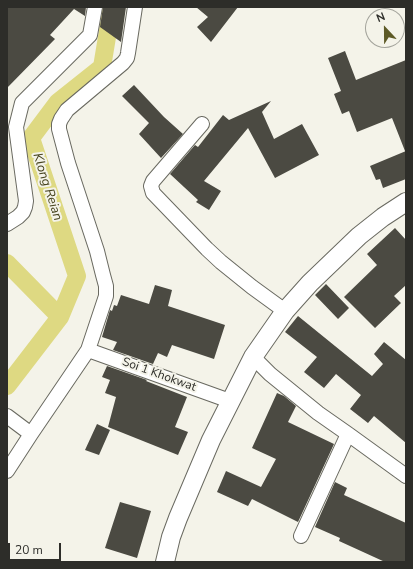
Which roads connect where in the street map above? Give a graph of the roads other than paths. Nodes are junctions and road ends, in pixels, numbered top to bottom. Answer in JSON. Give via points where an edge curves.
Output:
{"nodes":[{"id":1,"x":95,"y":7,"type":"edge"},
{"id":2,"x":135,"y":7,"type":"edge"},
{"id":3,"x":202,"y":124,"type":"dead end"},
{"id":4,"x":406,"y":202,"type":"edge"},
{"id":5,"x":7,"y":224,"type":"edge"},
{"id":6,"x":285,"y":311,"type":"junction"},
{"id":7,"x":88,"y":350,"type":"junction"},
{"id":8,"x":252,"y":357,"type":"junction"},
{"id":9,"x":230,"y":401,"type":"junction"},
{"id":10,"x":7,"y":416,"type":"edge"},
{"id":11,"x":31,"y":434,"type":"junction"},
{"id":12,"x":348,"y":434,"type":"junction"},
{"id":13,"x":7,"y":471,"type":"edge"},
{"id":14,"x":406,"y":476,"type":"edge"},
{"id":15,"x":302,"y":536,"type":"dead end"},
{"id":16,"x":165,"y":562,"type":"edge"}],
"edges":[{"from":1,"to":5,"type":"street","via":[[90,35],[22,103],[16,126],[26,201],[23,212]]},
{"from":2,"to":7,"type":"street","via":[[127,58],[67,110],[59,124],[106,286],[106,296]]},
{"from":3,"to":6,"type":"street","via":[[153,181],[153,193],[221,262]]},
{"from":4,"to":6,"type":"street","via":[[359,236]]},
{"from":6,"to":8,"type":"street"},
{"from":7,"to":9,"type":"street","name":"Soi 1 Khokwat"},
{"from":7,"to":11,"type":"street"},
{"from":8,"to":9,"type":"street"},
{"from":8,"to":12,"type":"street","via":[[318,413]]},
{"from":9,"to":16,"type":"street","via":[[210,440],[178,518]]},
{"from":10,"to":11,"type":"street"},
{"from":11,"to":13,"type":"street"},
{"from":12,"to":14,"type":"street"},
{"from":12,"to":15,"type":"street"}]}
